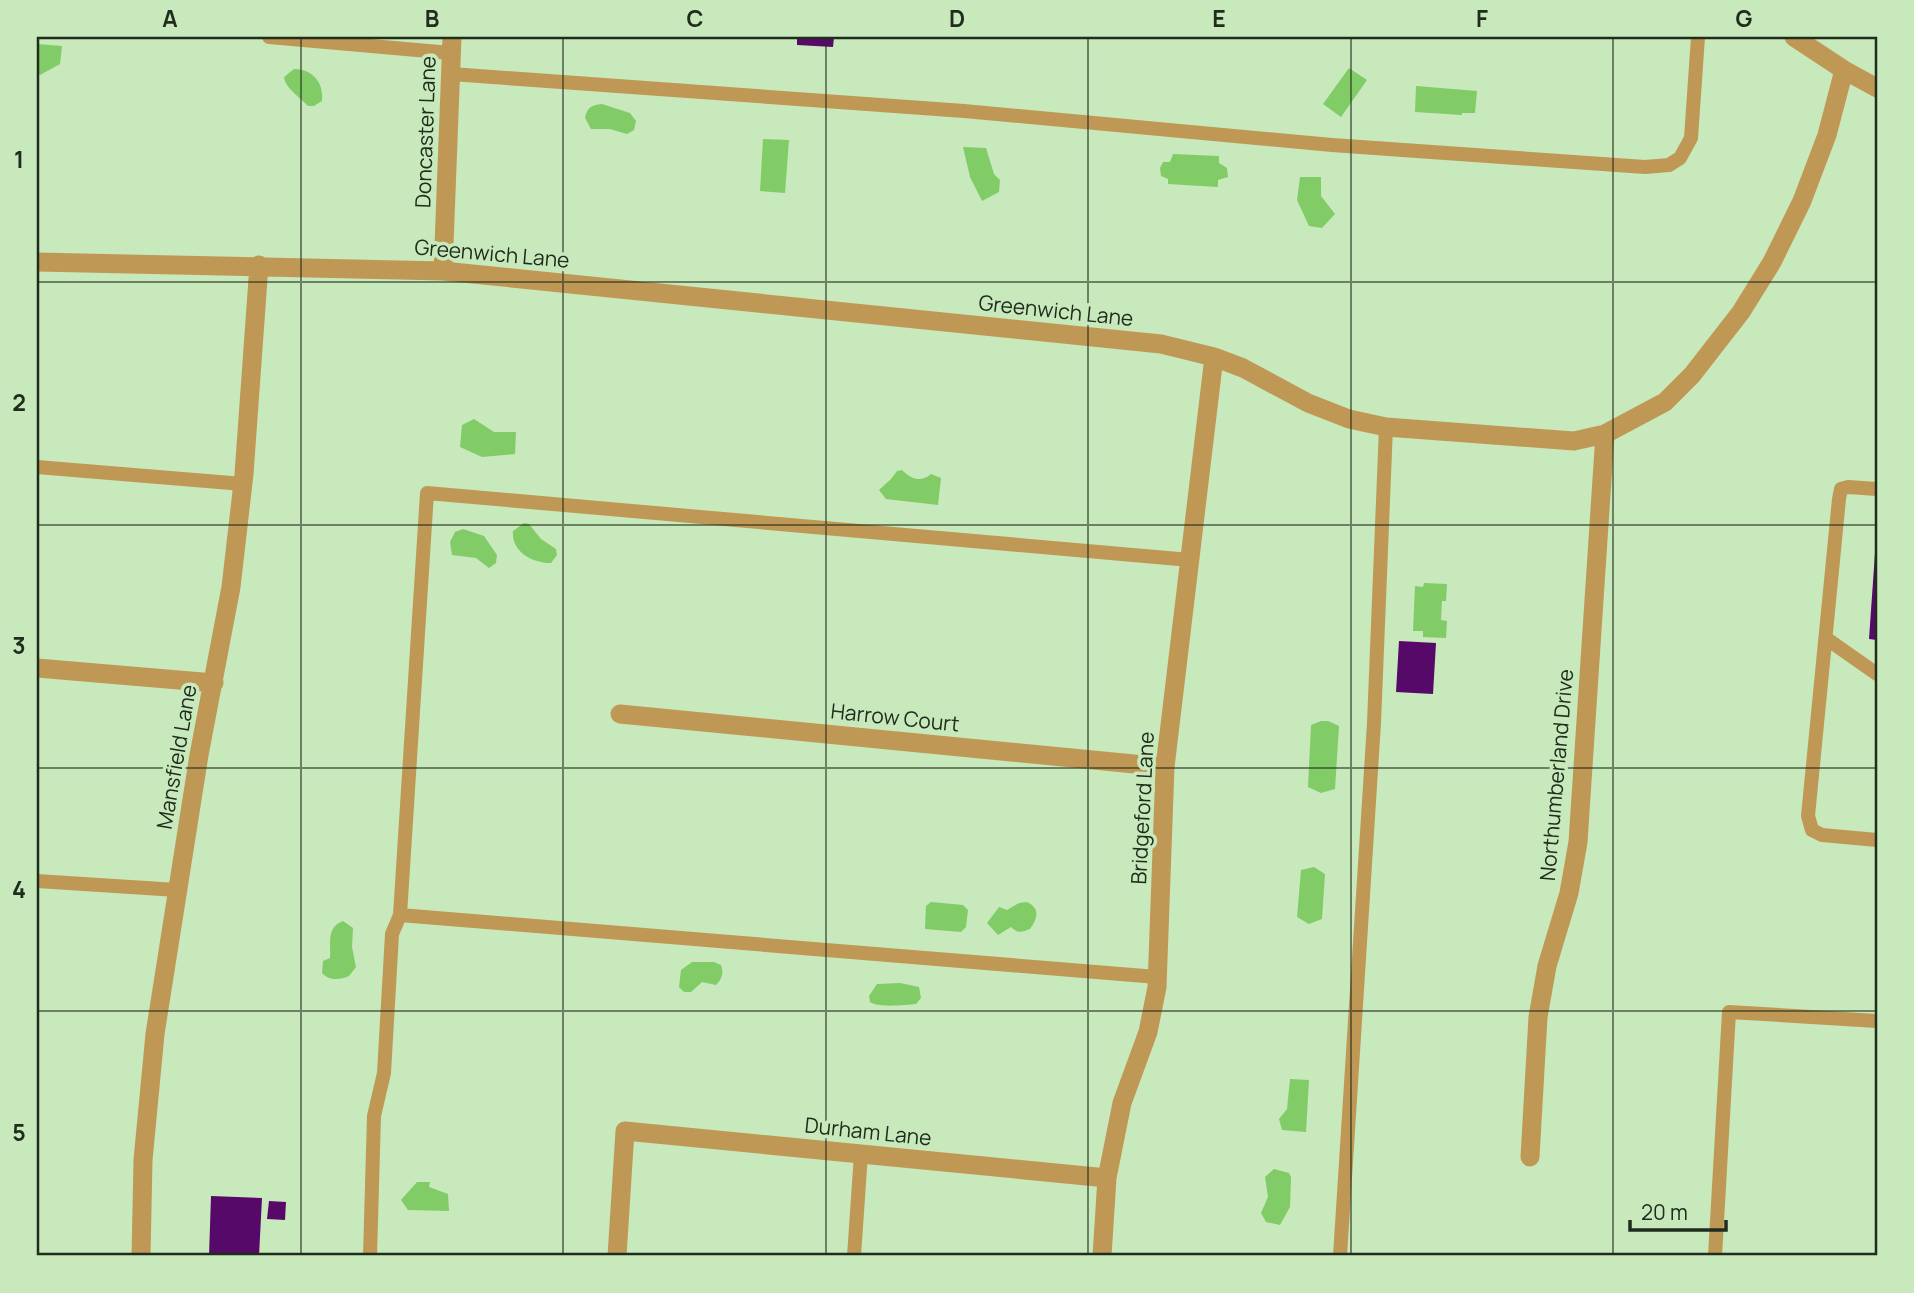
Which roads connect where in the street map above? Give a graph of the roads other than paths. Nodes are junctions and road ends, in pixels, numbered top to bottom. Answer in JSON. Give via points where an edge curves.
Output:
{"nodes":[{"id":1,"x":269,"y":37,"type":"edge"},
{"id":2,"x":1698,"y":37,"type":"edge"},
{"id":3,"x":1794,"y":37,"type":"edge"},
{"id":4,"x":452,"y":45,"type":"edge"},
{"id":5,"x":1844,"y":70,"type":"junction"},
{"id":6,"x":451,"y":74,"type":"junction"},
{"id":7,"x":1877,"y":88,"type":"edge"},
{"id":8,"x":37,"y":262,"type":"edge"},
{"id":9,"x":258,"y":265,"type":"junction"},
{"id":10,"x":443,"y":271,"type":"junction"},
{"id":11,"x":1214,"y":357,"type":"junction"},
{"id":12,"x":1386,"y":427,"type":"junction"},
{"id":13,"x":1605,"y":435,"type":"junction"},
{"id":14,"x":37,"y":467,"type":"edge"},
{"id":15,"x":243,"y":484,"type":"junction"},
{"id":16,"x":1877,"y":489,"type":"edge"},
{"id":17,"x":1190,"y":560,"type":"junction"},
{"id":18,"x":1827,"y":639,"type":"junction"},
{"id":19,"x":37,"y":668,"type":"edge"},
{"id":20,"x":1877,"y":674,"type":"edge"},
{"id":21,"x":214,"y":683,"type":"junction"},
{"id":22,"x":620,"y":715,"type":"dead end"},
{"id":23,"x":1165,"y":767,"type":"junction"},
{"id":24,"x":1877,"y":840,"type":"edge"},
{"id":25,"x":37,"y":881,"type":"edge"},
{"id":26,"x":177,"y":890,"type":"junction"},
{"id":27,"x":400,"y":915,"type":"junction"},
{"id":28,"x":1157,"y":977,"type":"junction"},
{"id":29,"x":1877,"y":1021,"type":"edge"},
{"id":30,"x":861,"y":1154,"type":"junction"},
{"id":31,"x":1530,"y":1157,"type":"dead end"},
{"id":32,"x":1107,"y":1178,"type":"junction"},
{"id":33,"x":141,"y":1256,"type":"edge"},
{"id":34,"x":370,"y":1256,"type":"edge"},
{"id":35,"x":617,"y":1256,"type":"edge"},
{"id":36,"x":854,"y":1256,"type":"edge"},
{"id":37,"x":1102,"y":1256,"type":"edge"},
{"id":38,"x":1339,"y":1256,"type":"edge"},
{"id":39,"x":1715,"y":1256,"type":"edge"}],
"edges":[{"from":1,"to":4,"type":"lane"},
{"from":2,"to":6,"type":"lane","via":[[1691,138],[1681,158],[1645,167]]},
{"from":3,"to":5,"type":"street"},
{"from":4,"to":6,"type":"street","name":"Doncaster Lane"},
{"from":5,"to":7,"type":"street"},
{"from":5,"to":13,"type":"street","name":"Greenwich Lane","via":[[1827,135],[1802,201],[1741,312],[1665,402]]},
{"from":6,"to":10,"type":"street","name":"Doncaster Lane"},
{"from":8,"to":9,"type":"street","name":"Greenwich Lane"},
{"from":9,"to":10,"type":"street","name":"Greenwich Lane"},
{"from":9,"to":15,"type":"street","name":"Mansfield Lane"},
{"from":10,"to":11,"type":"street","name":"Greenwich Lane","via":[[1148,343]]},
{"from":11,"to":12,"type":"street","name":"Greenwich Lane","via":[[1308,403]]},
{"from":11,"to":17,"type":"street","name":"Bridgeford Lane"},
{"from":12,"to":13,"type":"street","name":"Greenwich Lane","via":[[1574,441]]},
{"from":12,"to":38,"type":"lane","via":[[1374,723]]},
{"from":13,"to":31,"type":"street","name":"Northumberland Drive","via":[[1578,842],[1569,893],[1546,966],[1538,1017]]},
{"from":14,"to":15,"type":"lane"},
{"from":15,"to":21,"type":"street","name":"Mansfield Lane"},
{"from":16,"to":18,"type":"lane","via":[[1841,489]]},
{"from":17,"to":23,"type":"street","name":"Bridgeford Lane"},
{"from":17,"to":27,"type":"lane","via":[[428,493]]},
{"from":18,"to":20,"type":"lane"},
{"from":18,"to":24,"type":"lane","via":[[1808,816],[1812,831],[1822,835]]},
{"from":19,"to":21,"type":"street"},
{"from":21,"to":26,"type":"street","name":"Mansfield Lane"},
{"from":22,"to":23,"type":"street","name":"Harrow Court"},
{"from":23,"to":28,"type":"street","name":"Bridgeford Lane"},
{"from":25,"to":26,"type":"lane"},
{"from":26,"to":33,"type":"street","name":"Mansfield Lane","via":[[155,1034],[143,1160]]},
{"from":27,"to":28,"type":"lane"},
{"from":27,"to":34,"type":"lane","via":[[391,934],[384,1073],[374,1116]]},
{"from":28,"to":32,"type":"street","name":"Bridgeford Lane","via":[[1147,1032],[1122,1103]]},
{"from":29,"to":39,"type":"lane","via":[[1729,1012]]},
{"from":30,"to":32,"type":"street","name":"Durham Lane"},
{"from":30,"to":35,"type":"street","name":"Durham Lane","via":[[625,1131]]},
{"from":30,"to":36,"type":"lane"},
{"from":32,"to":37,"type":"street","name":"Bridgeford Lane"}]}
